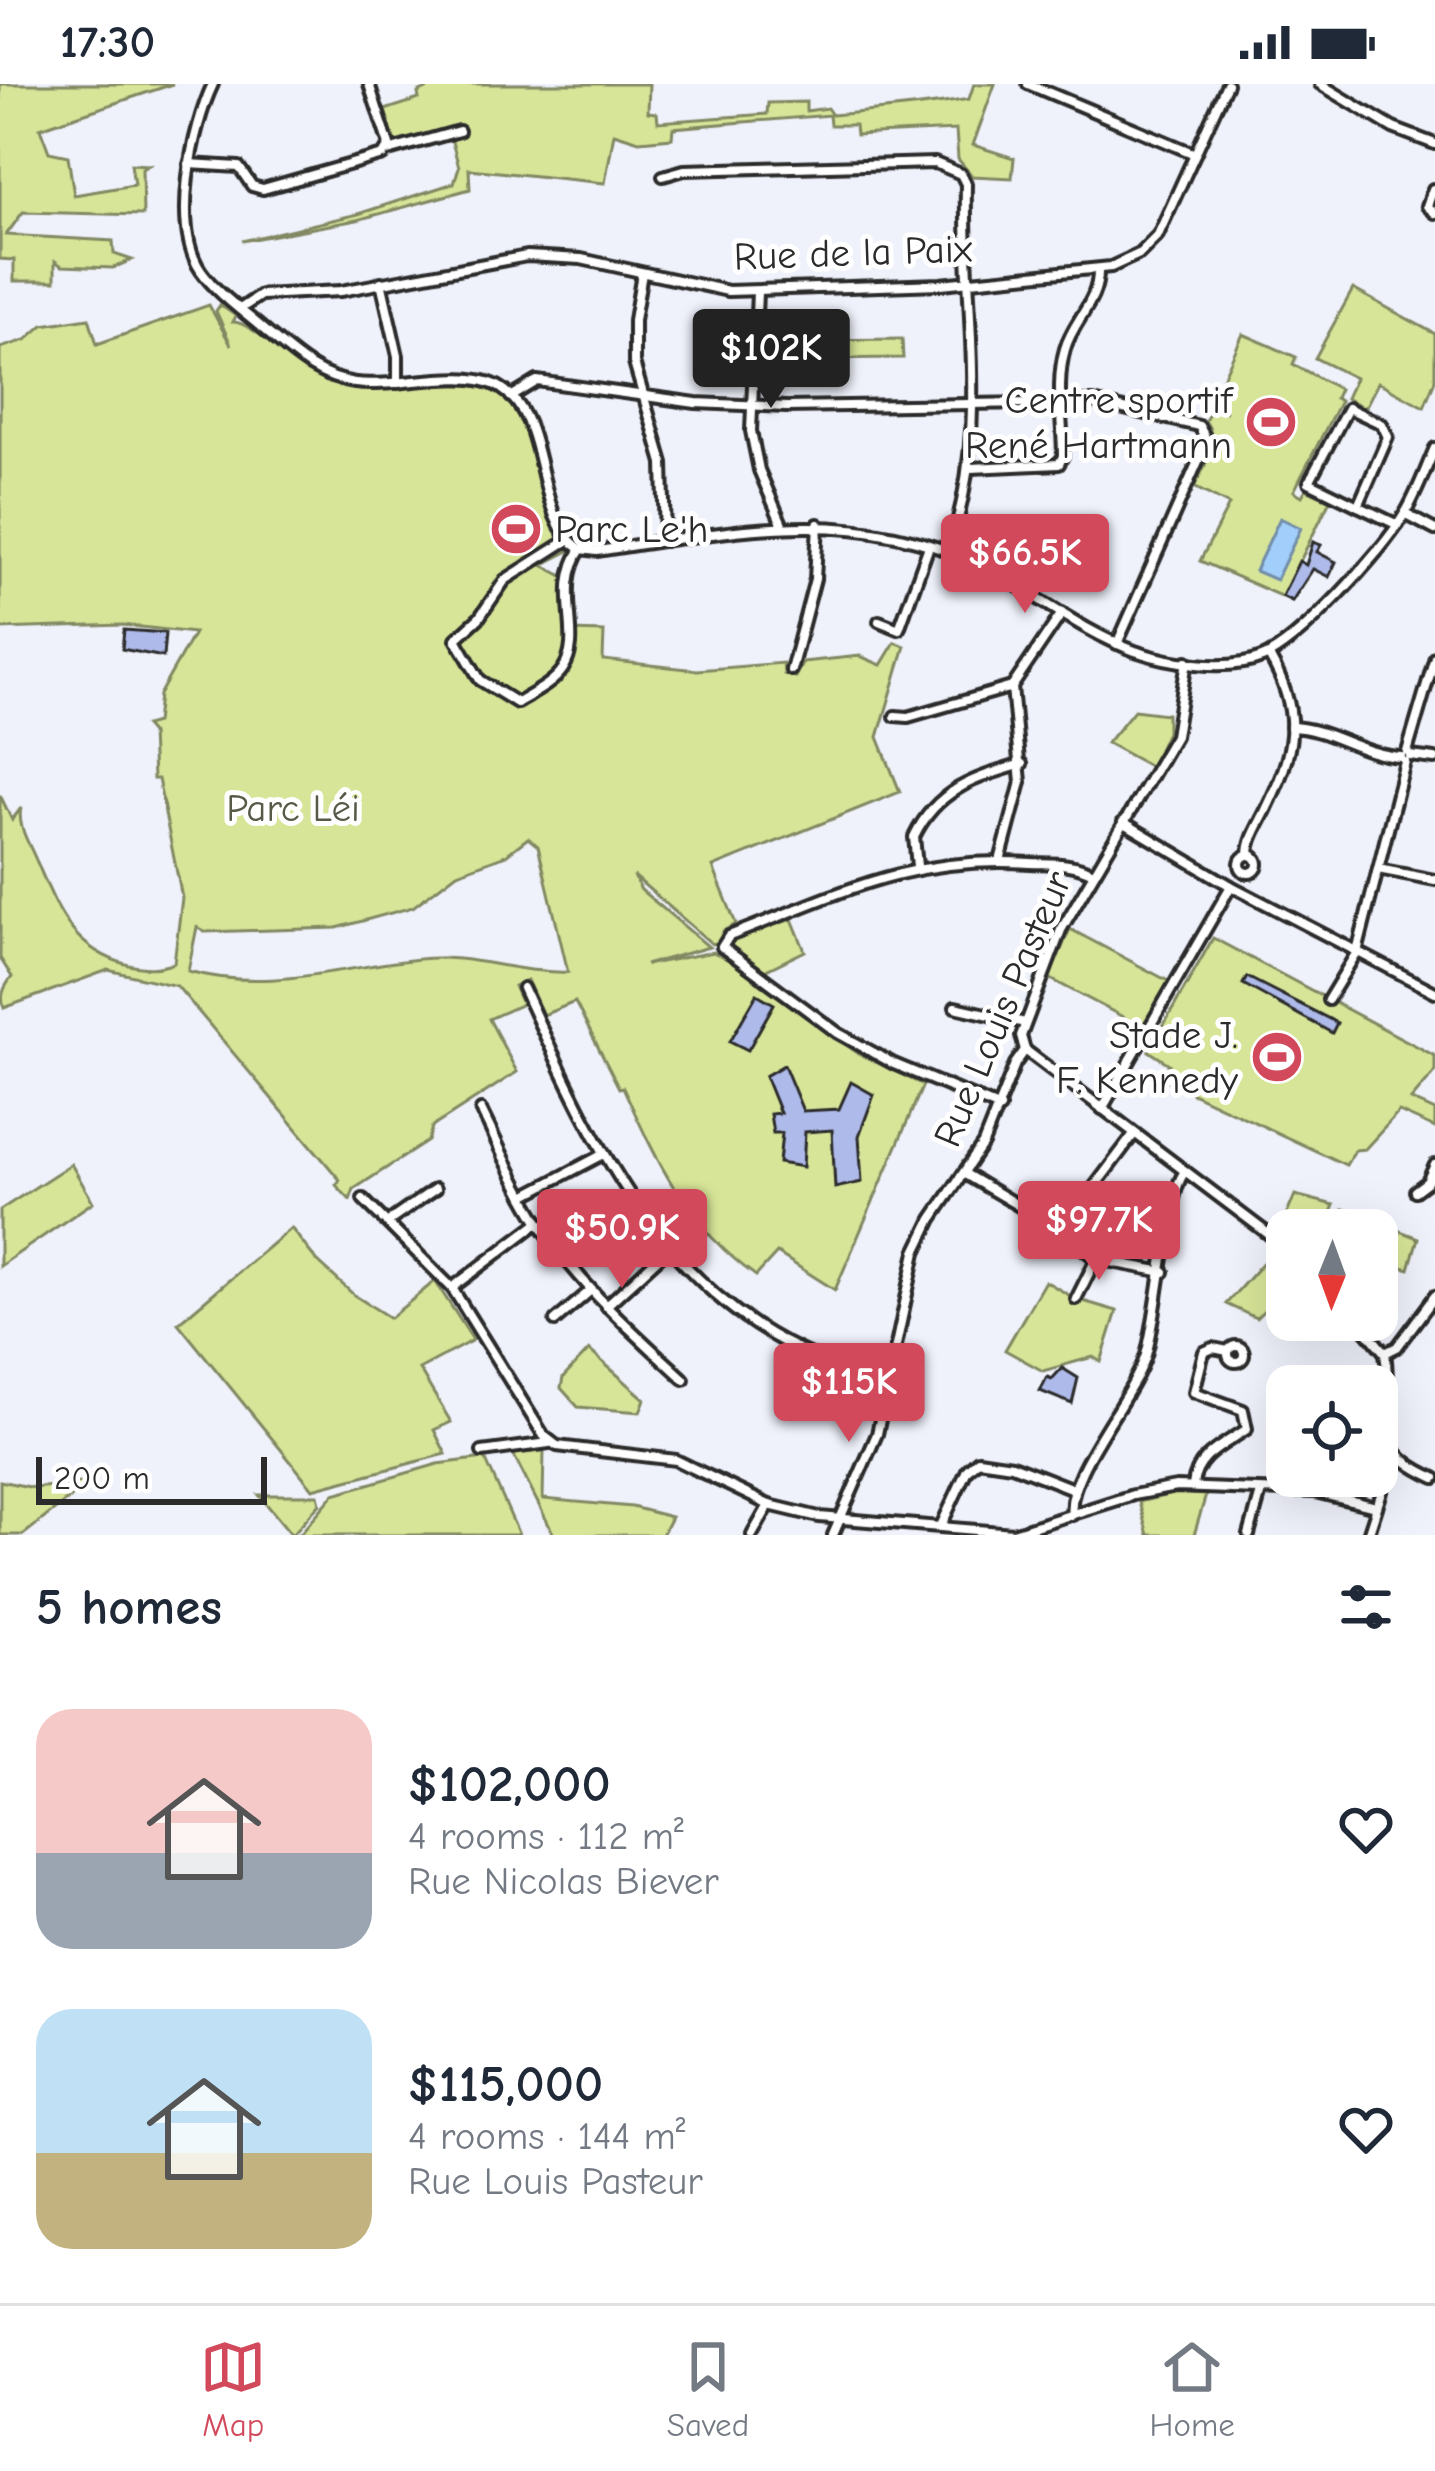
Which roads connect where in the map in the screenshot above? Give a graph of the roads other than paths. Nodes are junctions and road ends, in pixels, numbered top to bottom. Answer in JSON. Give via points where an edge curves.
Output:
{"nodes":[{"id":1,"x":213,"y":84,"type":"edge"},
{"id":2,"x":370,"y":84,"type":"edge"},
{"id":3,"x":1028,"y":84,"type":"edge"},
{"id":4,"x":1226,"y":84,"type":"edge"},
{"id":5,"x":1321,"y":84,"type":"edge"},
{"id":6,"x":459,"y":131,"type":"dead end"},
{"id":7,"x":1435,"y":144,"type":"edge"},
{"id":8,"x":388,"y":151,"type":"junction"},
{"id":9,"x":1195,"y":154,"type":"junction"},
{"id":10,"x":189,"y":164,"type":"junction"},
{"id":11,"x":663,"y":176,"type":"dead end"},
{"id":12,"x":1433,"y":189,"type":"edge"},
{"id":13,"x":1435,"y":213,"type":"edge"},
{"id":14,"x":1098,"y":270,"type":"junction"},
{"id":15,"x":643,"y":273,"type":"junction"},
{"id":16,"x":971,"y":279,"type":"junction"},
{"id":17,"x":381,"y":283,"type":"junction"},
{"id":18,"x":757,"y":292,"type":"junction"},
{"id":19,"x":240,"y":309,"type":"junction"},
{"id":20,"x":398,"y":383,"type":"junction"},
{"id":21,"x":641,"y":393,"type":"junction"},
{"id":22,"x":511,"y":397,"type":"junction"},
{"id":23,"x":1061,"y":402,"type":"junction"},
{"id":24,"x":974,"y":403,"type":"junction"},
{"id":25,"x":749,"y":404,"type":"junction"},
{"id":26,"x":1435,"y":448,"type":"edge"},
{"id":27,"x":971,"y":468,"type":"junction"},
{"id":28,"x":1358,"y":506,"type":"junction"},
{"id":29,"x":1405,"y":514,"type":"junction"},
{"id":30,"x":782,"y":524,"type":"junction"},
{"id":31,"x":818,"y":524,"type":"junction"},
{"id":32,"x":1398,"y":524,"type":"junction"},
{"id":33,"x":1435,"y":530,"type":"edge"},
{"id":34,"x":568,"y":539,"type":"junction"},
{"id":35,"x":664,"y":541,"type":"junction"},
{"id":36,"x":929,"y":546,"type":"junction"},
{"id":37,"x":581,"y":549,"type":"junction"},
{"id":38,"x":948,"y":552,"type":"junction"},
{"id":39,"x":1062,"y":613,"type":"junction"},
{"id":40,"x":879,"y":621,"type":"dead end"},
{"id":41,"x":1117,"y":644,"type":"junction"},
{"id":42,"x":1269,"y":656,"type":"junction"},
{"id":43,"x":1435,"y":657,"type":"edge"},
{"id":44,"x":1187,"y":661,"type":"junction"},
{"id":45,"x":790,"y":670,"type":"dead end"},
{"id":46,"x":1012,"y":688,"type":"junction"},
{"id":47,"x":895,"y":716,"type":"dead end"},
{"id":48,"x":1291,"y":727,"type":"junction"},
{"id":49,"x":1406,"y":757,"type":"junction"},
{"id":50,"x":1435,"y":759,"type":"edge"},
{"id":51,"x":1022,"y":764,"type":"junction"},
{"id":52,"x":1124,"y":823,"type":"junction"},
{"id":53,"x":1249,"y":855,"type":"dead end"},
{"id":54,"x":1000,"y":861,"type":"junction"},
{"id":55,"x":917,"y":866,"type":"junction"},
{"id":56,"x":1378,"y":869,"type":"junction"},
{"id":57,"x":1093,"y":873,"type":"junction"},
{"id":58,"x":1435,"y":880,"type":"edge"},
{"id":59,"x":1232,"y":886,"type":"junction"},
{"id":60,"x":1357,"y":952,"type":"junction"},
{"id":61,"x":523,"y":988,"type":"dead end"},
{"id":62,"x":1435,"y":992,"type":"edge"},
{"id":63,"x":1328,"y":1000,"type":"dead end"},
{"id":64,"x":956,"y":1007,"type":"dead end"},
{"id":65,"x":1025,"y":1023,"type":"junction"},
{"id":66,"x":1025,"y":1050,"type":"junction"},
{"id":67,"x":1000,"y":1108,"type":"junction"},
{"id":68,"x":481,"y":1109,"type":"dead end"},
{"id":69,"x":1102,"y":1109,"type":"junction"},
{"id":70,"x":1134,"y":1134,"type":"junction"},
{"id":71,"x":602,"y":1156,"type":"junction"},
{"id":72,"x":1435,"y":1165,"type":"edge"},
{"id":73,"x":1184,"y":1173,"type":"junction"},
{"id":74,"x":965,"y":1174,"type":"junction"},
{"id":75,"x":435,"y":1189,"type":"dead end"},
{"id":76,"x":1415,"y":1191,"type":"dead end"},
{"id":77,"x":524,"y":1196,"type":"junction"},
{"id":78,"x":363,"y":1198,"type":"dead end"},
{"id":79,"x":388,"y":1222,"type":"junction"},
{"id":80,"x":538,"y":1222,"type":"junction"},
{"id":81,"x":1061,"y":1231,"type":"junction"},
{"id":82,"x":1266,"y":1233,"type":"edge"},
{"id":83,"x":668,"y":1249,"type":"junction"},
{"id":84,"x":1096,"y":1259,"type":"junction"},
{"id":85,"x":1164,"y":1272,"type":"junction"},
{"id":86,"x":452,"y":1288,"type":"junction"},
{"id":87,"x":591,"y":1290,"type":"junction"},
{"id":88,"x":1435,"y":1296,"type":"edge"},
{"id":89,"x":1076,"y":1299,"type":"dead end"},
{"id":90,"x":606,"y":1306,"type":"junction"},
{"id":91,"x":556,"y":1321,"type":"dead end"},
{"id":92,"x":1375,"y":1341,"type":"edge"},
{"id":93,"x":1228,"y":1351,"type":"dead end"},
{"id":94,"x":1385,"y":1353,"type":"junction"},
{"id":95,"x":684,"y":1379,"type":"dead end"},
{"id":96,"x":889,"y":1380,"type":"junction"},
{"id":97,"x":550,"y":1443,"type":"junction"},
{"id":98,"x":482,"y":1452,"type":"dead end"},
{"id":99,"x":1401,"y":1459,"type":"junction"},
{"id":100,"x":1435,"y":1478,"type":"edge"},
{"id":101,"x":1192,"y":1486,"type":"junction"},
{"id":102,"x":1073,"y":1490,"type":"junction"},
{"id":103,"x":1261,"y":1492,"type":"junction"},
{"id":104,"x":770,"y":1505,"type":"junction"},
{"id":105,"x":1376,"y":1507,"type":"junction"},
{"id":106,"x":1072,"y":1515,"type":"junction"},
{"id":107,"x":838,"y":1519,"type":"junction"},
{"id":108,"x":941,"y":1526,"type":"junction"},
{"id":109,"x":752,"y":1535,"type":"edge"},
{"id":110,"x":833,"y":1535,"type":"edge"},
{"id":111,"x":1249,"y":1535,"type":"edge"},
{"id":112,"x":1368,"y":1535,"type":"edge"}],
"edges":[{"from":1,"to":10,"type":"street"},
{"from":2,"to":8,"type":"street"},
{"from":3,"to":9,"type":"street"},
{"from":4,"to":9,"type":"street","name":"Rue de la Paix"},
{"from":5,"to":7,"type":"street"},
{"from":6,"to":8,"type":"street"},
{"from":8,"to":10,"type":"street","via":[[262,189],[239,167]]},
{"from":9,"to":14,"type":"street","name":"Rue de la Paix","via":[[1158,236],[1139,254]]},
{"from":10,"to":19,"type":"street","via":[[193,256]]},
{"from":11,"to":16,"type":"street","via":[[952,166],[966,184]]},
{"from":12,"to":13,"type":"street","via":[[1427,206]]},
{"from":14,"to":16,"type":"street","name":"Rue de la Paix"},
{"from":14,"to":23,"type":"street","via":[[1099,286],[1063,355]]},
{"from":15,"to":17,"type":"street","name":"Rue de la Paix","via":[[527,256]]},
{"from":15,"to":18,"type":"street","name":"Rue de la Paix"},
{"from":15,"to":21,"type":"street","via":[[633,338]]},
{"from":16,"to":18,"type":"street","name":"Rue de la Paix"},
{"from":16,"to":24,"type":"street"},
{"from":17,"to":19,"type":"street","name":"Rue de la Paix","via":[[261,295]]},
{"from":17,"to":20,"type":"street"},
{"from":18,"to":25,"type":"street"},
{"from":19,"to":20,"type":"street","via":[[323,374]]},
{"from":20,"to":22,"type":"street","via":[[477,380]]},
{"from":21,"to":22,"type":"street","via":[[537,380]]},
{"from":21,"to":25,"type":"street"},
{"from":21,"to":35,"type":"street","via":[[663,463]]},
{"from":22,"to":34,"type":"street"},
{"from":23,"to":24,"type":"street"},
{"from":23,"to":27,"type":"street","via":[[1058,464]]},
{"from":23,"to":41,"type":"street","via":[[1120,405],[1199,426],[1207,441]]},
{"from":24,"to":25,"type":"street"},
{"from":24,"to":27,"type":"street"},
{"from":25,"to":30,"type":"street","via":[[754,450]]},
{"from":26,"to":29,"type":"street"},
{"from":27,"to":38,"type":"street"},
{"from":28,"to":28,"type":"street","via":[[1388,436],[1382,424],[1348,408],[1309,482]]},
{"from":28,"to":32,"type":"street"},
{"from":29,"to":32,"type":"street"},
{"from":29,"to":33,"type":"street"},
{"from":30,"to":31,"type":"street"},
{"from":30,"to":35,"type":"street"},
{"from":31,"to":36,"type":"street"},
{"from":31,"to":45,"type":"street","via":[[815,579]]},
{"from":32,"to":42,"type":"street"},
{"from":34,"to":37,"type":"street"},
{"from":34,"to":37,"type":"street","via":[[505,580],[456,639],[480,680],[517,703],[565,667],[567,573]]},
{"from":35,"to":37,"type":"street"},
{"from":36,"to":38,"type":"street"},
{"from":36,"to":40,"type":"street","via":[[899,628]]},
{"from":38,"to":39,"type":"street"},
{"from":39,"to":41,"type":"street"},
{"from":39,"to":46,"type":"street"},
{"from":41,"to":44,"type":"street"},
{"from":42,"to":44,"type":"street","via":[[1241,664]]},
{"from":42,"to":48,"type":"street"},
{"from":43,"to":49,"type":"street"},
{"from":44,"to":52,"type":"street","name":"Rue Louis Pasteur","via":[[1175,736]]},
{"from":46,"to":47,"type":"street"},
{"from":46,"to":51,"type":"street"},
{"from":48,"to":49,"type":"street"},
{"from":48,"to":53,"type":"street","via":[[1287,768]]},
{"from":49,"to":50,"type":"street"},
{"from":49,"to":56,"type":"street"},
{"from":51,"to":54,"type":"street"},
{"from":51,"to":55,"type":"street","via":[[967,780],[942,799],[914,837]]},
{"from":52,"to":57,"type":"street","name":"Rue Louis Pasteur"},
{"from":52,"to":59,"type":"street"},
{"from":54,"to":55,"type":"street"},
{"from":54,"to":57,"type":"street"},
{"from":55,"to":67,"type":"street","via":[[729,936],[722,946],[838,1033]]},
{"from":56,"to":58,"type":"street"},
{"from":56,"to":60,"type":"street"},
{"from":57,"to":65,"type":"street","name":"Rue Louis Pasteur","via":[[1061,929]]},
{"from":59,"to":60,"type":"street"},
{"from":59,"to":69,"type":"street"},
{"from":60,"to":62,"type":"street"},
{"from":60,"to":63,"type":"street"},
{"from":61,"to":71,"type":"street"},
{"from":64,"to":65,"type":"street"},
{"from":65,"to":66,"type":"street","name":"Rue Louis Pasteur"},
{"from":66,"to":67,"type":"street","name":"Rue Louis Pasteur"},
{"from":66,"to":69,"type":"street"},
{"from":67,"to":74,"type":"street","name":"Rue Louis Pasteur"},
{"from":68,"to":77,"type":"street"},
{"from":69,"to":70,"type":"street"},
{"from":70,"to":73,"type":"street"},
{"from":70,"to":81,"type":"street"},
{"from":71,"to":77,"type":"street"},
{"from":71,"to":83,"type":"street"},
{"from":72,"to":76,"type":"street"},
{"from":73,"to":82,"type":"street"},
{"from":73,"to":85,"type":"street","via":[[1174,1187]]},
{"from":74,"to":81,"type":"street"},
{"from":74,"to":96,"type":"street","name":"Rue Louis Pasteur","via":[[916,1252]]},
{"from":75,"to":79,"type":"street"},
{"from":77,"to":80,"type":"street"},
{"from":78,"to":79,"type":"street"},
{"from":79,"to":86,"type":"street"},
{"from":80,"to":86,"type":"street"},
{"from":80,"to":87,"type":"street"},
{"from":81,"to":84,"type":"street"},
{"from":83,"to":90,"type":"street"},
{"from":83,"to":96,"type":"street","via":[[781,1337]]},
{"from":84,"to":85,"type":"street"},
{"from":84,"to":89,"type":"street"},
{"from":85,"to":102,"type":"street","via":[[1136,1379]]},
{"from":86,"to":97,"type":"street"},
{"from":87,"to":90,"type":"street"},
{"from":87,"to":91,"type":"street"},
{"from":88,"to":94,"type":"street"},
{"from":90,"to":95,"type":"street"},
{"from":92,"to":94,"type":"street"},
{"from":93,"to":101,"type":"street","via":[[1204,1352],[1194,1392],[1243,1410],[1247,1429],[1196,1467]]},
{"from":94,"to":99,"type":"street","via":[[1383,1411]]},
{"from":96,"to":107,"type":"street","name":"Rue Louis Pasteur","via":[[877,1434]]},
{"from":97,"to":98,"type":"street"},
{"from":97,"to":104,"type":"street","via":[[676,1460]]},
{"from":99,"to":100,"type":"street"},
{"from":99,"to":105,"type":"street"},
{"from":101,"to":103,"type":"street"},
{"from":101,"to":106,"type":"street"},
{"from":102,"to":106,"type":"street"},
{"from":102,"to":108,"type":"street","via":[[982,1459],[967,1470]]},
{"from":103,"to":105,"type":"street","via":[[1315,1492]]},
{"from":103,"to":111,"type":"street"},
{"from":104,"to":107,"type":"street"},
{"from":104,"to":109,"type":"street"},
{"from":105,"to":112,"type":"street"},
{"from":106,"to":108,"type":"street","via":[[1013,1533]]},
{"from":107,"to":108,"type":"street"},
{"from":107,"to":110,"type":"street","name":"Rue Louis Pasteur"}]}
